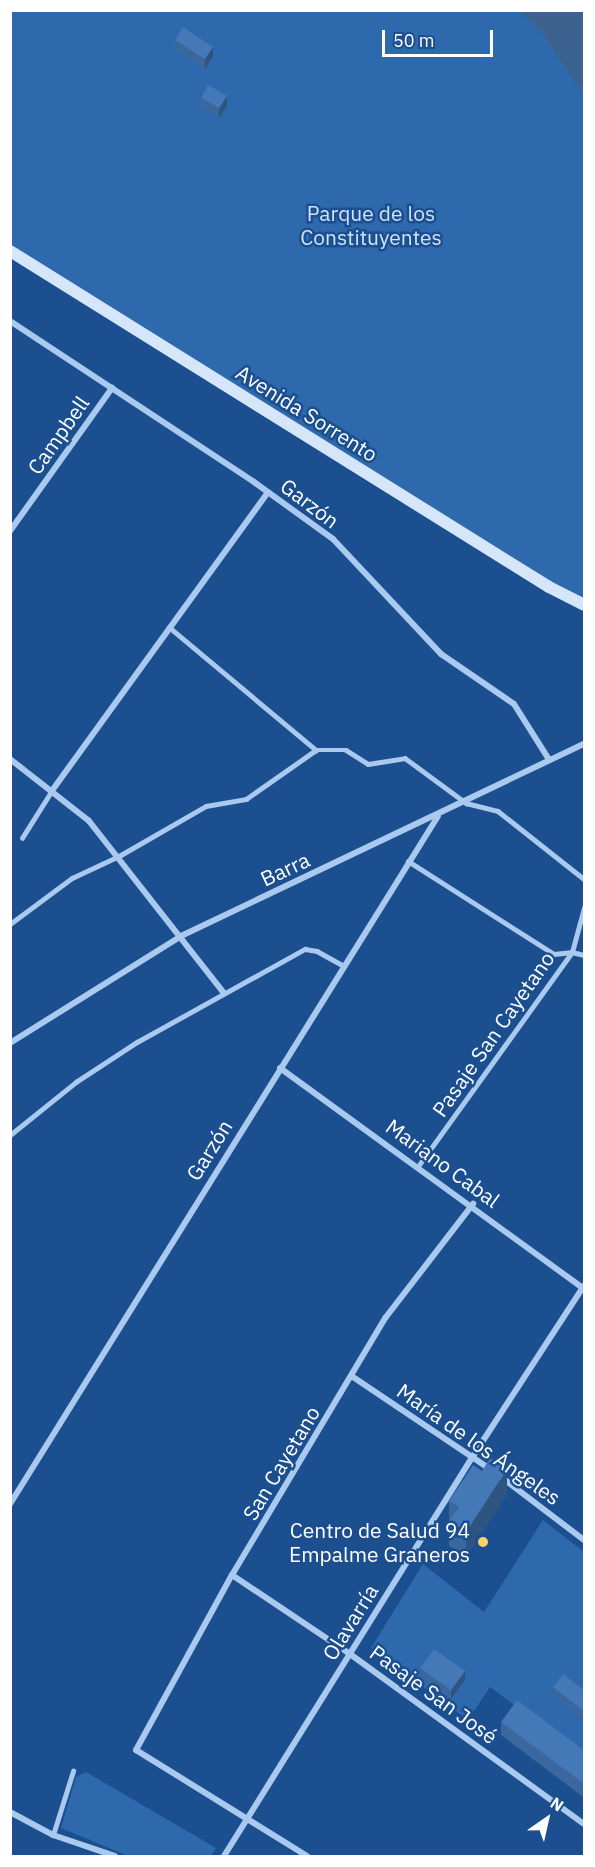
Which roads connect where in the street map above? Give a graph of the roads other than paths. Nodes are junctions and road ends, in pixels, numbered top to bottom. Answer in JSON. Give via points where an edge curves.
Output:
{"nodes":[{"id":1,"x":10,"y":251,"type":"edge"},
{"id":2,"x":10,"y":321,"type":"edge"},
{"id":3,"x":112,"y":388,"type":"junction"},
{"id":4,"x":268,"y":492,"type":"junction"},
{"id":5,"x":10,"y":531,"type":"edge"},
{"id":6,"x":585,"y":605,"type":"edge"},
{"id":7,"x":169,"y":627,"type":"junction"},
{"id":8,"x":585,"y":744,"type":"edge"},
{"id":9,"x":316,"y":750,"type":"junction"},
{"id":10,"x":548,"y":758,"type":"junction"},
{"id":11,"x":10,"y":759,"type":"edge"},
{"id":12,"x":51,"y":792,"type":"junction"},
{"id":13,"x":466,"y":803,"type":"junction"},
{"id":14,"x":438,"y":816,"type":"junction"},
{"id":15,"x":22,"y":838,"type":"dead end"},
{"id":16,"x":119,"y":856,"type":"junction"},
{"id":17,"x":408,"y":861,"type":"junction"},
{"id":18,"x":585,"y":879,"type":"edge"},
{"id":19,"x":585,"y":908,"type":"edge"},
{"id":20,"x":10,"y":924,"type":"edge"},
{"id":21,"x":181,"y":936,"type":"junction"},
{"id":22,"x":572,"y":952,"type":"junction"},
{"id":23,"x":585,"y":955,"type":"edge"},
{"id":24,"x":344,"y":966,"type":"junction"},
{"id":25,"x":224,"y":993,"type":"junction"},
{"id":26,"x":10,"y":1043,"type":"edge"},
{"id":27,"x":280,"y":1068,"type":"junction"},
{"id":28,"x":10,"y":1135,"type":"edge"},
{"id":29,"x":419,"y":1165,"type":"junction"},
{"id":30,"x":473,"y":1204,"type":"junction"},
{"id":31,"x":584,"y":1288,"type":"edge"},
{"id":32,"x":353,"y":1377,"type":"junction"},
{"id":33,"x":472,"y":1456,"type":"junction"},
{"id":34,"x":10,"y":1504,"type":"edge"},
{"id":35,"x":585,"y":1540,"type":"edge"},
{"id":36,"x":232,"y":1575,"type":"junction"},
{"id":37,"x":350,"y":1654,"type":"junction"},
{"id":38,"x":74,"y":1771,"type":"dead end"},
{"id":39,"x":10,"y":1812,"type":"edge"},
{"id":40,"x":247,"y":1820,"type":"junction"},
{"id":41,"x":585,"y":1824,"type":"edge"},
{"id":42,"x":53,"y":1835,"type":"junction"},
{"id":43,"x":115,"y":1857,"type":"edge"},
{"id":44,"x":224,"y":1857,"type":"edge"},
{"id":45,"x":307,"y":1857,"type":"edge"}],
"edges":[{"from":1,"to":6,"type":"main road","name":"Avenida Sorrento","via":[[549,587]]},
{"from":2,"to":3,"type":"street","name":"Garzón"},
{"from":3,"to":4,"type":"street","name":"Garzón"},
{"from":3,"to":5,"type":"street","name":"Campbell"},
{"from":4,"to":7,"type":"street"},
{"from":4,"to":10,"type":"street","name":"Garzón","via":[[333,539],[441,654],[514,704]]},
{"from":7,"to":9,"type":"lane"},
{"from":7,"to":12,"type":"street"},
{"from":8,"to":10,"type":"street","name":"Barra"},
{"from":9,"to":13,"type":"lane","via":[[346,750],[368,764],[405,758]]},
{"from":9,"to":16,"type":"lane","via":[[246,799],[206,806]]},
{"from":10,"to":13,"type":"street","name":"Barra"},
{"from":11,"to":12,"type":"street"},
{"from":12,"to":15,"type":"lane"},
{"from":12,"to":16,"type":"street","via":[[89,821]]},
{"from":13,"to":14,"type":"street","name":"Barra"},
{"from":13,"to":18,"type":"lane","via":[[498,811]]},
{"from":14,"to":17,"type":"street","name":"Garzón"},
{"from":14,"to":21,"type":"street","name":"Barra"},
{"from":16,"to":20,"type":"lane","via":[[72,878]]},
{"from":16,"to":21,"type":"street"},
{"from":17,"to":22,"type":"lane","name":"Pasaje San Cayetano","via":[[554,954]]},
{"from":17,"to":24,"type":"street","name":"Garzón"},
{"from":19,"to":22,"type":"lane"},
{"from":21,"to":25,"type":"street"},
{"from":21,"to":26,"type":"street","name":"Barra"},
{"from":22,"to":23,"type":"lane","name":"Pasaje San Cayetano"},
{"from":22,"to":29,"type":"lane","name":"Pasaje San Cayetano"},
{"from":24,"to":25,"type":"lane","via":[[305,949]]},
{"from":24,"to":27,"type":"street","name":"Garzón"},
{"from":25,"to":28,"type":"lane","via":[[93,1070]]},
{"from":27,"to":29,"type":"street","name":"Mariano Cabal"},
{"from":27,"to":34,"type":"street","name":"Garzón"},
{"from":29,"to":30,"type":"street","name":"Mariano Cabal"},
{"from":30,"to":31,"type":"street","name":"Mariano Cabal"},
{"from":30,"to":32,"type":"street","name":"San Cayetano","via":[[386,1317]]},
{"from":31,"to":33,"type":"street","name":"Olavarría"},
{"from":32,"to":33,"type":"street","name":"María de los Ángeles"},
{"from":32,"to":36,"type":"street","name":"San Cayetano"},
{"from":33,"to":35,"type":"street","name":"María de los Ángeles"},
{"from":33,"to":37,"type":"street","name":"Olavarría"},
{"from":36,"to":37,"type":"street","name":"Pasaje San José"},
{"from":36,"to":40,"type":"street","name":"San Cayetano","via":[[136,1750]]},
{"from":37,"to":40,"type":"street","name":"Olavarría"},
{"from":37,"to":41,"type":"street","name":"Pasaje San José"},
{"from":38,"to":42,"type":"lane"},
{"from":39,"to":42,"type":"street"},
{"from":40,"to":44,"type":"street","name":"Olavarría"},
{"from":40,"to":45,"type":"street"},
{"from":42,"to":43,"type":"street"}]}
